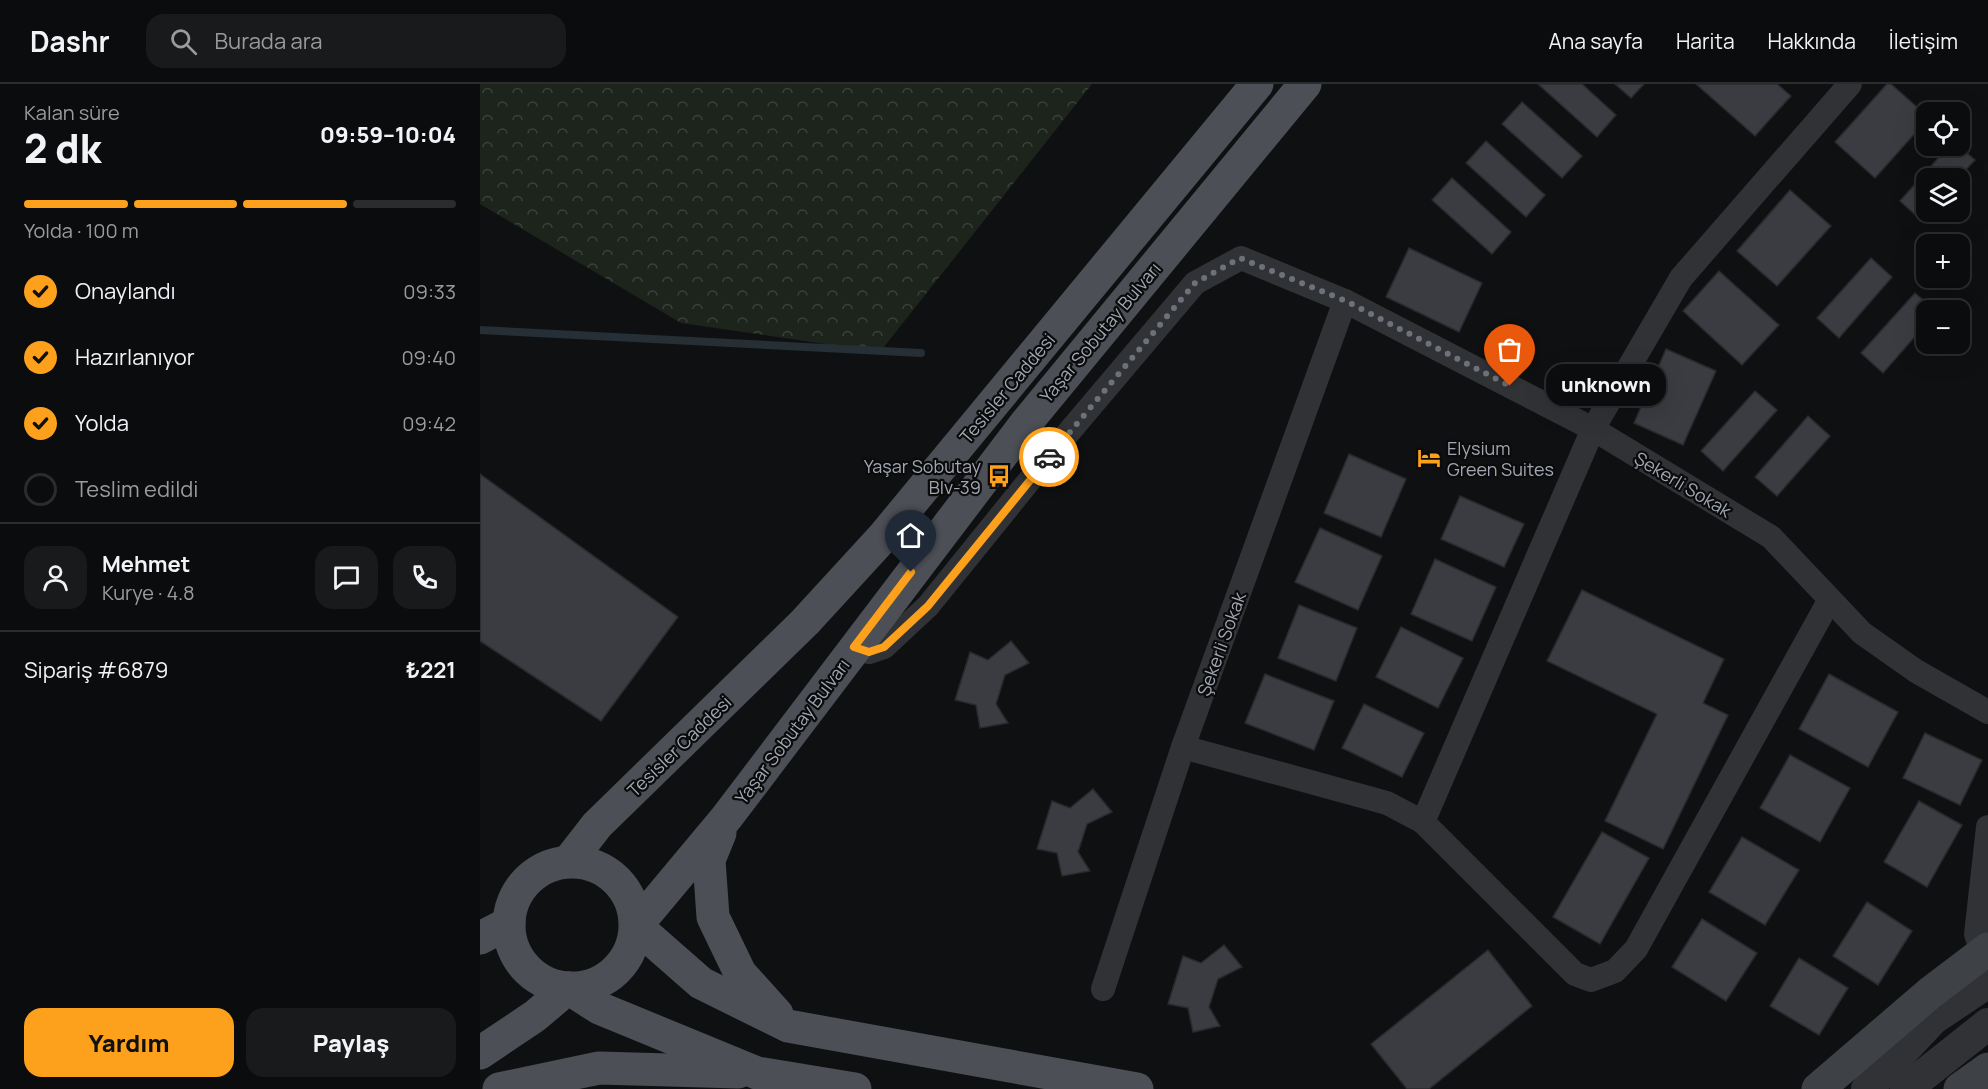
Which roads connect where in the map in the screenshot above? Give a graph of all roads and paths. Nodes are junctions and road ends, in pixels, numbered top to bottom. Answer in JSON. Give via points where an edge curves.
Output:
{"nodes":[{"id":1,"x":1257,"y":84,"type":"edge"},
{"id":2,"x":1305,"y":84,"type":"edge"},
{"id":3,"x":1850,"y":84,"type":"edge"},
{"id":4,"x":1346,"y":301,"type":"junction"},
{"id":5,"x":1026,"y":423,"type":"junction"},
{"id":6,"x":1593,"y":429,"type":"junction"},
{"id":7,"x":1058,"y":445,"type":"junction"},
{"id":8,"x":1829,"y":601,"type":"junction"},
{"id":9,"x":854,"y":647,"type":"junction"},
{"id":10,"x":1988,"y":712,"type":"edge"},
{"id":11,"x":1183,"y":747,"type":"junction"},
{"id":12,"x":727,"y":817,"type":"junction"},
{"id":13,"x":1423,"y":822,"type":"junction"},
{"id":14,"x":1988,"y":827,"type":"edge"},
{"id":15,"x":569,"y":861,"type":"junction"},
{"id":16,"x":509,"y":923,"type":"junction"},
{"id":17,"x":636,"y":926,"type":"junction"},
{"id":18,"x":480,"y":938,"type":"edge"},
{"id":19,"x":1986,"y":962,"type":"edge"},
{"id":20,"x":568,"y":988,"type":"junction"},
{"id":21,"x":1103,"y":989,"type":"dead end"},
{"id":22,"x":1988,"y":1024,"type":"edge"},
{"id":23,"x":788,"y":1026,"type":"junction"},
{"id":24,"x":480,"y":1053,"type":"edge"},
{"id":25,"x":1988,"y":1069,"type":"edge"},
{"id":26,"x":757,"y":1073,"type":"junction"},
{"id":27,"x":499,"y":1089,"type":"edge"},
{"id":28,"x":855,"y":1089,"type":"edge"},
{"id":29,"x":1137,"y":1089,"type":"edge"},
{"id":30,"x":1818,"y":1089,"type":"edge"},
{"id":31,"x":1867,"y":1089,"type":"edge"},
{"id":32,"x":1906,"y":1089,"type":"edge"},
{"id":33,"x":1960,"y":1089,"type":"edge"}],
"edges":[{"from":1,"to":15,"type":"main road","name":"Tesisler Caddesi","via":[[883,537],[797,631],[597,825]]},
{"from":2,"to":5,"type":"main road","name":"Yaşar Sobutay Bulvarı"},
{"from":3,"to":6,"type":"street","via":[[1681,278]]},
{"from":4,"to":6,"type":"street","name":"Şekerli Sokak"},
{"from":4,"to":7,"type":"street","name":"Şekerli Sokak","via":[[1240,258],[1195,283]]},
{"from":4,"to":11,"type":"street","name":"Şekerli Sokak"},
{"from":5,"to":7,"type":"street"},
{"from":5,"to":9,"type":"main road","name":"Yaşar Sobutay Bulvarı"},
{"from":6,"to":8,"type":"street","name":"Şekerli Sokak","via":[[1772,537]]},
{"from":6,"to":13,"type":"street"},
{"from":7,"to":9,"type":"street","name":"Şekerli Sokak","via":[[928,606],[884,647],[869,652]]},
{"from":8,"to":10,"type":"street","name":"Şekerli Sokak","via":[[1862,633]]},
{"from":8,"to":13,"type":"street","via":[[1636,949],[1615,971],[1591,980],[1575,974]]},
{"from":9,"to":12,"type":"main road","name":"Yaşar Sobutay Bulvarı"},
{"from":11,"to":13,"type":"street","via":[[1387,803]]},
{"from":11,"to":21,"type":"street","name":"Şekerli Sokak"},
{"from":12,"to":17,"type":"main road","name":"Yaşar Sobutay Bulvarı"},
{"from":12,"to":23,"type":"main road","via":[[709,860],[713,917],[740,973]]},
{"from":14,"to":19,"type":"street","via":[[1976,934]]},
{"from":15,"to":16,"type":"main road","via":[[534,874],[517,896]]},
{"from":15,"to":17,"type":"main road","via":[[590,864],[609,873],[624,887],[633,906]]},
{"from":16,"to":18,"type":"main road"},
{"from":16,"to":20,"type":"main road","via":[[511,942],[519,960],[549,984]]},
{"from":17,"to":20,"type":"main road","via":[[632,946],[622,964],[598,982]]},
{"from":17,"to":23,"type":"main road","via":[[701,983]]},
{"from":19,"to":30,"type":"main road","via":[[1930,993]]},
{"from":19,"to":31,"type":"street"},
{"from":20,"to":24,"type":"main road"},
{"from":20,"to":26,"type":"main road","via":[[599,1008]]},
{"from":22,"to":32,"type":"street"},
{"from":23,"to":29,"type":"main road"},
{"from":25,"to":33,"type":"main road"},
{"from":26,"to":27,"type":"main road","via":[[599,1068]]},
{"from":26,"to":28,"type":"main road"}]}
